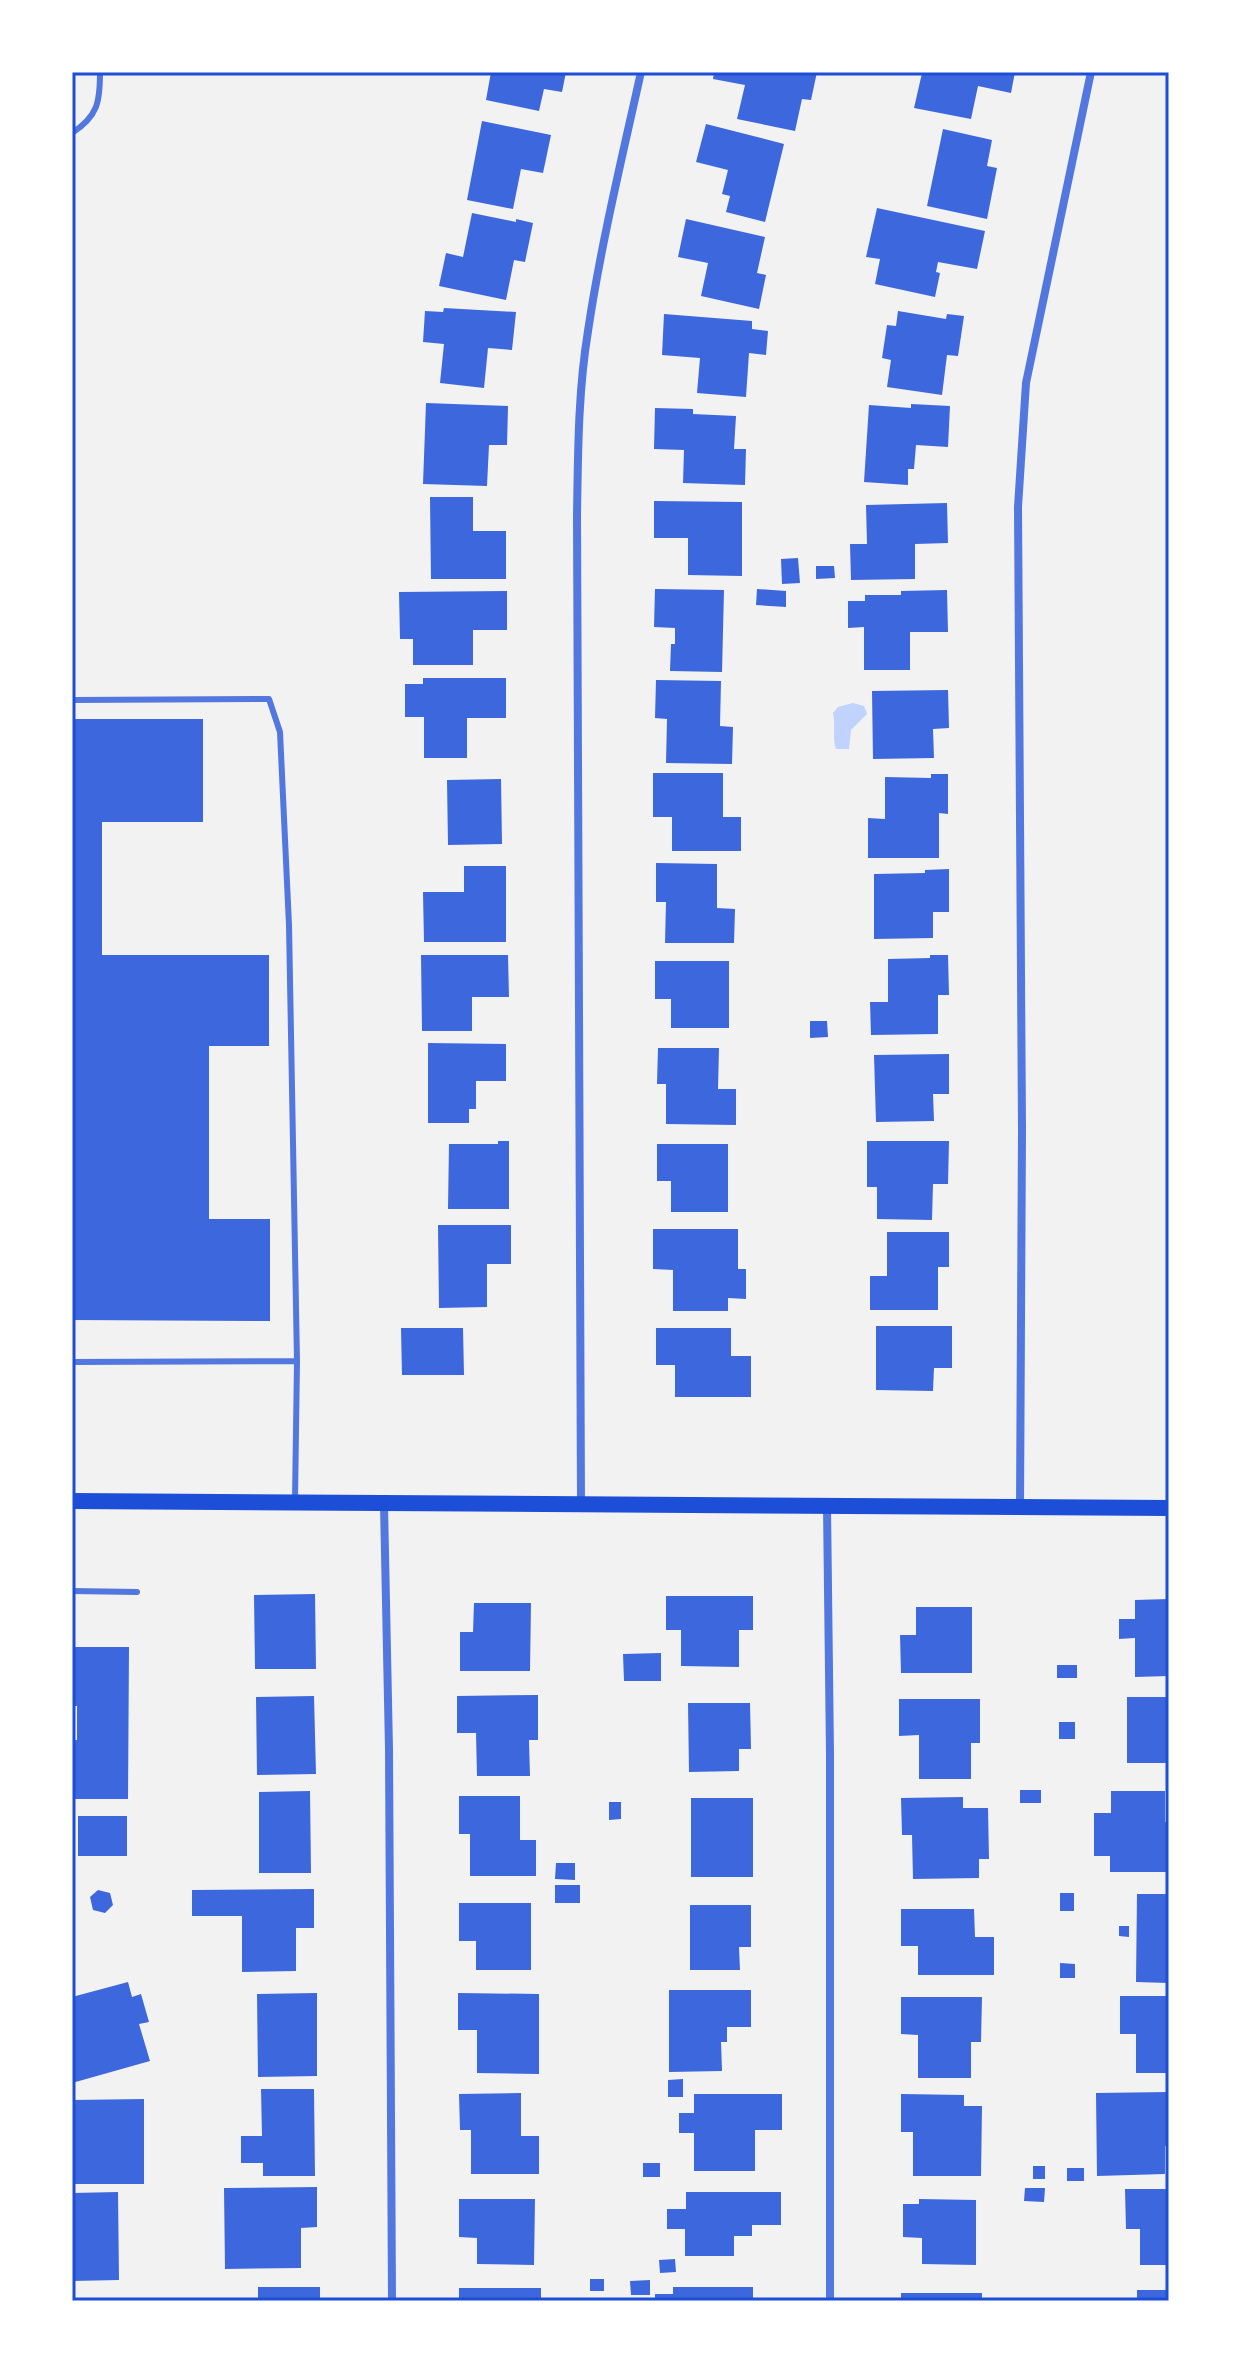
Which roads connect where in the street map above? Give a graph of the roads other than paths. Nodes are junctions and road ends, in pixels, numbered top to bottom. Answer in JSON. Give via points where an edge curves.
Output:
{"nodes":[{"id":1,"x":100,"y":72,"type":"edge"},
{"id":2,"x":641,"y":72,"type":"edge"},
{"id":3,"x":1091,"y":72,"type":"edge"},
{"id":4,"x":72,"y":133,"type":"edge"},
{"id":5,"x":72,"y":700,"type":"edge"},
{"id":6,"x":297,"y":1361,"type":"junction"},
{"id":7,"x":72,"y":1362,"type":"edge"},
{"id":8,"x":72,"y":1501,"type":"edge"},
{"id":9,"x":295,"y":1502,"type":"junction"},
{"id":10,"x":384,"y":1503,"type":"junction"},
{"id":11,"x":581,"y":1505,"type":"junction"},
{"id":12,"x":827,"y":1506,"type":"junction"},
{"id":13,"x":1020,"y":1508,"type":"junction"},
{"id":14,"x":1169,"y":1508,"type":"edge"},
{"id":15,"x":72,"y":1591,"type":"edge"},
{"id":16,"x":137,"y":1592,"type":"dead end"},
{"id":17,"x":392,"y":2301,"type":"edge"},
{"id":18,"x":830,"y":2301,"type":"edge"}],
"edges":[{"from":1,"to":4,"type":"lane","via":[[100,102],[85,125]]},
{"from":2,"to":11,"type":"street","via":[[601,252],[580,411]]},
{"from":3,"to":13,"type":"street","via":[[1039,311],[1020,445]]},
{"from":5,"to":6,"type":"lane","via":[[269,699],[280,732],[289,925]]},
{"from":6,"to":7,"type":"lane"},
{"from":6,"to":9,"type":"lane"},
{"from":8,"to":9,"type":"main road"},
{"from":9,"to":10,"type":"main road"},
{"from":10,"to":11,"type":"main road"},
{"from":10,"to":17,"type":"street"},
{"from":11,"to":12,"type":"main road"},
{"from":12,"to":13,"type":"main road"},
{"from":12,"to":18,"type":"street"},
{"from":13,"to":14,"type":"main road"},
{"from":15,"to":16,"type":"lane"}]}
